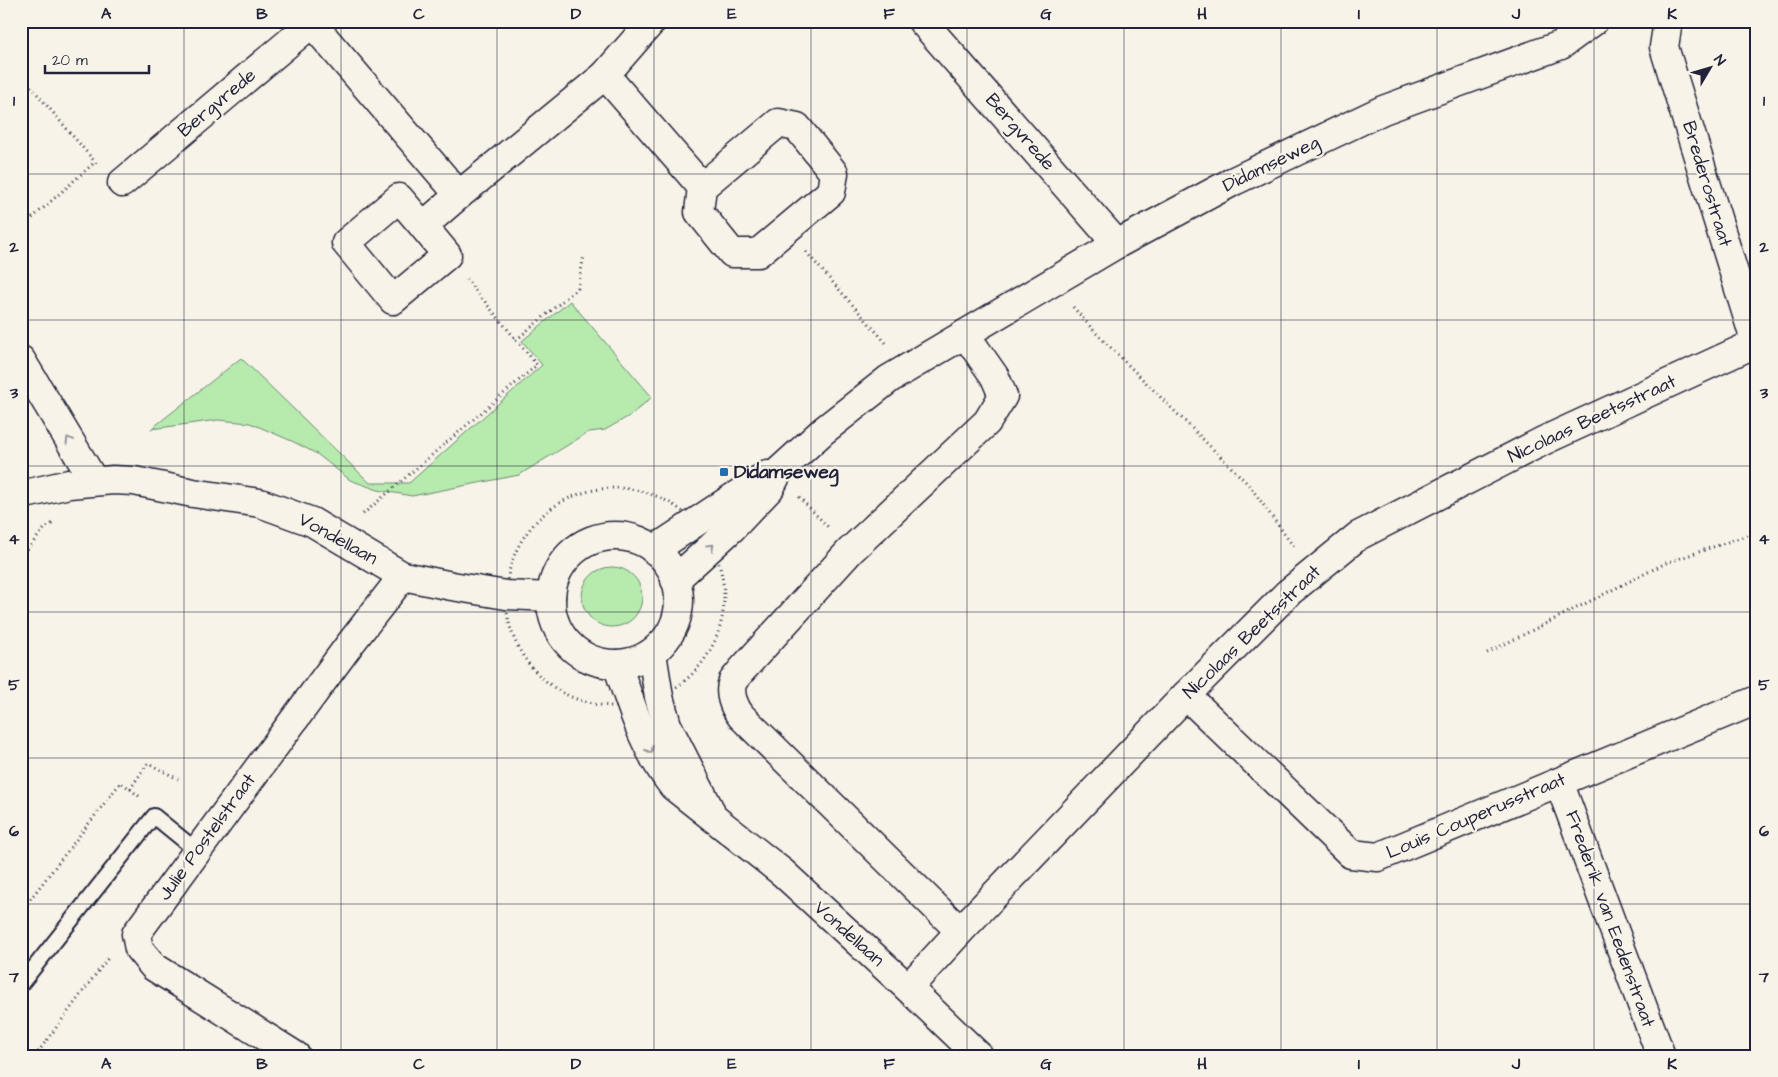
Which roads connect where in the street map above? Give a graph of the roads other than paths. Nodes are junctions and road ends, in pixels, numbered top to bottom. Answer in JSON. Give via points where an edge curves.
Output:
{"nodes":[{"id":1,"x":652,"y":21,"type":"edge"},
{"id":2,"x":922,"y":21,"type":"edge"},
{"id":3,"x":1668,"y":21,"type":"edge"},
{"id":4,"x":311,"y":22,"type":"edge"},
{"id":5,"x":1593,"y":23,"type":"edge"},
{"id":6,"x":604,"y":76,"type":"junction"},
{"id":7,"x":122,"y":183,"type":"road end"},
{"id":8,"x":702,"y":187,"type":"junction"},
{"id":9,"x":459,"y":195,"type":"junction"},
{"id":10,"x":423,"y":226,"type":"junction"},
{"id":11,"x":1117,"y":244,"type":"junction"},
{"id":12,"x":965,"y":334,"type":"junction"},
{"id":13,"x":1756,"y":345,"type":"edge"},
{"id":14,"x":21,"y":360,"type":"edge"},
{"id":15,"x":94,"y":481,"type":"junction"},
{"id":16,"x":786,"y":482,"type":"junction"},
{"id":17,"x":21,"y":495,"type":"edge"},
{"id":18,"x":654,"y":550,"type":"junction"},
{"id":19,"x":403,"y":576,"type":"junction"},
{"id":20,"x":675,"y":580,"type":"junction"},
{"id":21,"x":551,"y":596,"type":"junction"},
{"id":22,"x":652,"y":652,"type":"junction"},
{"id":23,"x":617,"y":664,"type":"junction"},
{"id":24,"x":1186,"y":695,"type":"junction"},
{"id":25,"x":1757,"y":700,"type":"edge"},
{"id":26,"x":1559,"y":782,"type":"junction"},
{"id":27,"x":714,"y":818,"type":"junction"},
{"id":28,"x":198,"y":850,"type":"junction"},
{"id":29,"x":960,"y":931,"type":"junction"},
{"id":30,"x":21,"y":984,"type":"edge"},
{"id":31,"x":908,"y":988,"type":"junction"},
{"id":32,"x":296,"y":1056,"type":"edge"},
{"id":33,"x":979,"y":1056,"type":"edge"},
{"id":34,"x":1661,"y":1056,"type":"edge"}],
"edges":[{"from":1,"to":6,"type":"street"},
{"from":2,"to":11,"type":"street","name":"Bergvrede"},
{"from":3,"to":13,"type":"street","name":"Brederostraat","via":[[1664,47]]},
{"from":4,"to":7,"type":"street","name":"Bergvrede"},
{"from":4,"to":9,"type":"street","name":"Bergvrede"},
{"from":5,"to":11,"type":"street","name":"Didamseweg","via":[[1561,45],[1383,110],[1234,181]]},
{"from":6,"to":8,"type":"street"},
{"from":6,"to":9,"type":"street"},
{"from":8,"to":8,"type":"street","via":[[699,212],[732,253],[758,253],[831,192],[834,173],[797,127],[778,123]]},
{"from":9,"to":10,"type":"street"},
{"from":10,"to":10,"type":"street","via":[[447,255],[394,300],[346,243],[399,198]]},
{"from":11,"to":12,"type":"street","name":"Didamseweg"},
{"from":12,"to":16,"type":"street","name":"Didamseweg","via":[[889,379],[823,431]]},
{"from":12,"to":29,"type":"street","via":[[995,377],[1003,396],[987,422],[850,551],[741,671],[733,681],[732,695],[741,716]]},
{"from":13,"to":24,"type":"street","name":"Nicolaas Beetsstraat","via":[[1545,440],[1358,536],[1288,593]]},
{"from":15,"to":14,"type":"street","one_way":true},
{"from":15,"to":17,"type":"street","name":"Vondellaan"},
{"from":15,"to":19,"type":"street","name":"Vondellaan","via":[[134,481],[260,503],[312,522]]},
{"from":16,"to":18,"type":"street","name":"Didamseweg","via":[[765,475]]},
{"from":20,"to":16,"type":"street","name":"Didamseweg","one_way":true,"via":[[770,488]]},
{"from":18,"to":20,"type":"street"},
{"from":18,"to":21,"type":"street","via":[[622,537],[588,542],[562,564],[554,579]]},
{"from":19,"to":21,"type":"street","name":"Vondellaan","via":[[506,595]]},
{"from":19,"to":28,"type":"street","name":"Julie Postelstraat"},
{"from":20,"to":22,"type":"street","via":[[678,607],[675,620],[670,633]]},
{"from":21,"to":23,"type":"street","via":[[552,614],[558,631],[569,645],[600,663]]},
{"from":22,"to":23,"type":"street","via":[[641,659]]},
{"from":22,"to":27,"type":"street","name":"Vondellaan","via":[[667,725]]},
{"from":23,"to":27,"type":"street","name":"Vondellaan","one_way":true,"via":[[630,705],[661,770],[673,786]]},
{"from":24,"to":26,"type":"street","name":"Louis Couperusstraat","via":[[1351,854],[1378,857]]},
{"from":24,"to":29,"type":"street","name":"Nicolaas Beetsstraat"},
{"from":25,"to":26,"type":"street","name":"Louis Couperusstraat"},
{"from":26,"to":34,"type":"street","name":"Frederik van Eedenstraat"},
{"from":27,"to":31,"type":"street","name":"Vondellaan","via":[[782,873]]},
{"from":28,"to":30,"type":"lane","via":[[154,816]]},
{"from":28,"to":32,"type":"street","name":"Julie Postelstraat","via":[[136,934],[139,949],[154,967]]},
{"from":29,"to":31,"type":"street","name":"Nicolaas Beetsstraat"},
{"from":31,"to":33,"type":"street","name":"Vondellaan"}]}
